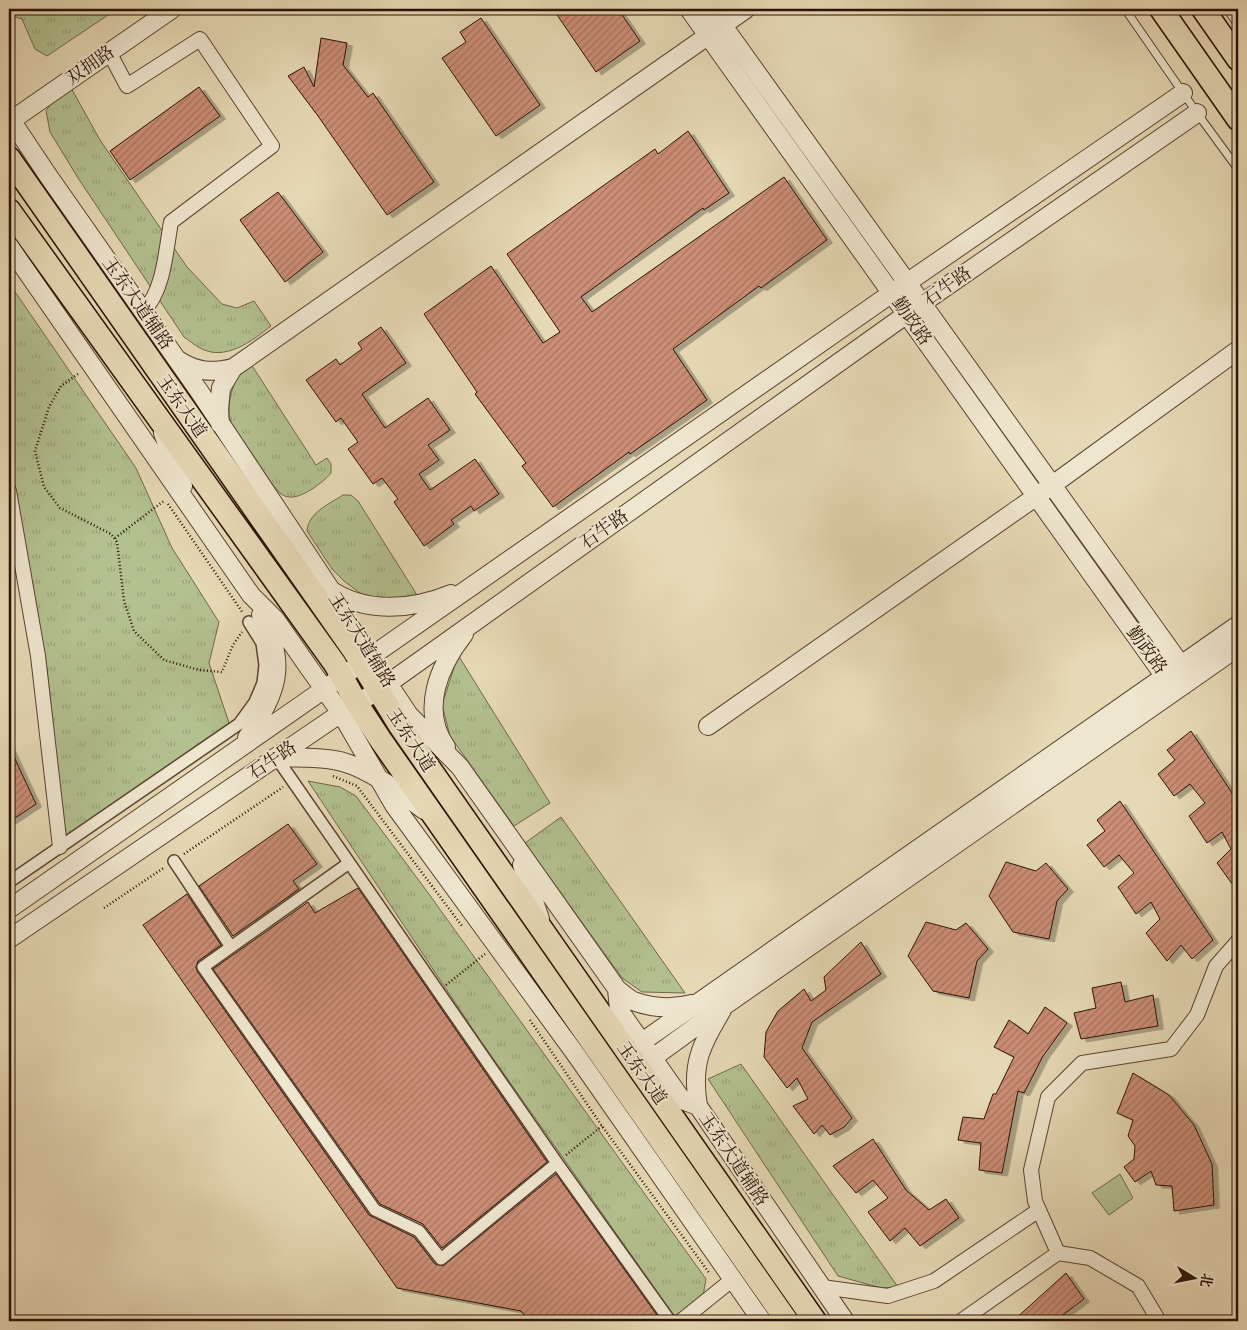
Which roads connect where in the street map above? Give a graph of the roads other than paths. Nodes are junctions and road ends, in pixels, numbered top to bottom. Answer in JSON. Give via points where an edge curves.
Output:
{"nodes":[{"id":1,"x":172,"y":9,"type":"edge"},
{"id":2,"x":689,"y":9,"type":"edge"},
{"id":3,"x":711,"y":9,"type":"edge"},
{"id":4,"x":746,"y":9,"type":"edge"},
{"id":5,"x":1125,"y":9,"type":"edge"},
{"id":6,"x":1161,"y":9,"type":"edge"},
{"id":7,"x":1202,"y":9,"type":"edge"},
{"id":8,"x":1227,"y":9,"type":"edge"},
{"id":9,"x":1238,"y":25,"type":"edge"},
{"id":10,"x":715,"y":30,"type":"junction"},
{"id":11,"x":109,"y":52,"type":"junction"},
{"id":12,"x":1238,"y":60,"type":"edge"},
{"id":13,"x":1183,"y":93,"type":"junction"},
{"id":14,"x":1196,"y":113,"type":"junction"},
{"id":15,"x":10,"y":119,"type":"edge"},
{"id":16,"x":1238,"y":119,"type":"edge"},
{"id":17,"x":9,"y":158,"type":"edge"},
{"id":18,"x":1238,"y":169,"type":"edge"},
{"id":19,"x":9,"y":210,"type":"edge"},
{"id":20,"x":9,"y":246,"type":"edge"},
{"id":21,"x":906,"y":283,"type":"junction"},
{"id":22,"x":892,"y":293,"type":"junction"},
{"id":23,"x":922,"y":304,"type":"junction"},
{"id":24,"x":114,"y":308,"type":"junction"},
{"id":25,"x":907,"y":314,"type":"junction"},
{"id":26,"x":140,"y":319,"type":"junction"},
{"id":27,"x":1238,"y":350,"type":"edge"},
{"id":28,"x":144,"y":352,"type":"junction"},
{"id":29,"x":177,"y":360,"type":"junction"},
{"id":30,"x":233,"y":368,"type":"junction"},
{"id":31,"x":158,"y":418,"type":"junction"},
{"id":32,"x":220,"y":423,"type":"junction"},
{"id":33,"x":230,"y":474,"type":"junction"},
{"id":34,"x":1051,"y":486,"type":"junction"},
{"id":35,"x":9,"y":491,"type":"edge"},
{"id":36,"x":1036,"y":496,"type":"junction"},
{"id":37,"x":284,"y":551,"type":"junction"},
{"id":38,"x":472,"y":586,"type":"junction"},
{"id":39,"x":331,"y":590,"type":"junction"},
{"id":40,"x":251,"y":595,"type":"junction"},
{"id":41,"x":473,"y":621,"type":"junction"},
{"id":42,"x":249,"y":622,"type":"road end"},
{"id":43,"x":1238,"y":625,"type":"edge"},
{"id":44,"x":1238,"y":647,"type":"edge"},
{"id":45,"x":366,"y":660,"type":"junction"},
{"id":46,"x":1181,"y":665,"type":"junction"},
{"id":47,"x":1165,"y":677,"type":"junction"},
{"id":48,"x":333,"y":683,"type":"junction"},
{"id":49,"x":1184,"y":685,"type":"junction"},
{"id":50,"x":383,"y":687,"type":"junction"},
{"id":51,"x":349,"y":709,"type":"junction"},
{"id":52,"x":708,"y":726,"type":"dead end"},
{"id":53,"x":242,"y":746,"type":"junction"},
{"id":54,"x":276,"y":757,"type":"junction"},
{"id":55,"x":460,"y":767,"type":"junction"},
{"id":56,"x":379,"y":780,"type":"junction"},
{"id":57,"x":455,"y":806,"type":"junction"},
{"id":58,"x":436,"y":819,"type":"junction"},
{"id":59,"x":60,"y":847,"type":"junction"},
{"id":60,"x":174,"y":861,"type":"road end"},
{"id":61,"x":349,"y":863,"type":"junction"},
{"id":62,"x":9,"y":882,"type":"edge"},
{"id":63,"x":9,"y":909,"type":"edge"},
{"id":64,"x":547,"y":938,"type":"junction"},
{"id":65,"x":9,"y":940,"type":"edge"},
{"id":66,"x":1238,"y":941,"type":"edge"},
{"id":67,"x":231,"y":947,"type":"junction"},
{"id":68,"x":617,"y":989,"type":"junction"},
{"id":69,"x":697,"y":1003,"type":"junction"},
{"id":70,"x":724,"y":1006,"type":"junction"},
{"id":71,"x":640,"y":1055,"type":"junction"},
{"id":72,"x":698,"y":1106,"type":"junction"},
{"id":73,"x":557,"y":1163,"type":"junction"},
{"id":74,"x":1039,"y":1210,"type":"junction"},
{"id":75,"x":1058,"y":1253,"type":"junction"},
{"id":76,"x":733,"y":1279,"type":"junction"},
{"id":77,"x":822,"y":1287,"type":"junction"},
{"id":78,"x":670,"y":1321,"type":"edge"},
{"id":79,"x":681,"y":1321,"type":"edge"},
{"id":80,"x":762,"y":1321,"type":"edge"},
{"id":81,"x":787,"y":1321,"type":"edge"},
{"id":82,"x":815,"y":1321,"type":"edge"},
{"id":83,"x":845,"y":1321,"type":"edge"},
{"id":84,"x":961,"y":1321,"type":"edge"},
{"id":85,"x":1159,"y":1321,"type":"edge"}],
"edges":[{"from":1,"to":11,"type":"street","name":"双拥路"},
{"from":2,"to":10,"type":"street","name":"勤政路"},
{"from":3,"to":10,"type":"street","name":"勤政路"},
{"from":4,"to":10,"type":"street"},
{"from":5,"to":13,"type":"lane"},
{"from":6,"to":16,"type":"main road"},
{"from":7,"to":12,"type":"main road"},
{"from":8,"to":9,"type":"lane"},
{"from":10,"to":21,"type":"street","name":"勤政路"},
{"from":10,"to":22,"type":"street","name":"勤政路"},
{"from":10,"to":30,"type":"street"},
{"from":11,"to":15,"type":"street","name":"双拥路"},
{"from":11,"to":26,"type":"street","via":[[127,86],[200,39],[272,146],[171,222],[160,278]]},
{"from":13,"to":14,"type":"lane"},
{"from":13,"to":21,"type":"street","name":"石牛路"},
{"from":14,"to":18,"type":"lane"},
{"from":14,"to":23,"type":"street","name":"石牛路"},
{"from":15,"to":26,"type":"street","name":"玉东大道辅路","via":[[127,289]]},
{"from":17,"to":24,"type":"main road","name":"玉东大道"},
{"from":19,"to":31,"type":"main road","name":"玉东大道"},
{"from":20,"to":40,"type":"street"},
{"from":21,"to":22,"type":"street","name":"石牛路"},
{"from":21,"to":23,"type":"street","name":"勤政路"},
{"from":22,"to":25,"type":"street","name":"勤政路"},
{"from":22,"to":38,"type":"street","name":"石牛路"},
{"from":23,"to":25,"type":"street","name":"石牛路"},
{"from":23,"to":34,"type":"street","name":"勤政路"},
{"from":24,"to":26,"type":"street"},
{"from":24,"to":28,"type":"main road","name":"玉东大道"},
{"from":25,"to":36,"type":"street","name":"勤政路"},
{"from":25,"to":41,"type":"street","name":"石牛路"},
{"from":26,"to":28,"type":"street"},
{"from":26,"to":29,"type":"street","name":"玉东大道辅路"},
{"from":27,"to":34,"type":"street"},
{"from":28,"to":33,"type":"main road","name":"玉东大道"},
{"from":29,"to":30,"type":"street","via":[[199,370],[217,372]]},
{"from":29,"to":32,"type":"street","name":"玉东大道辅路"},
{"from":30,"to":32,"type":"street","via":[[222,388]]},
{"from":31,"to":40,"type":"street","via":[[194,507]]},
{"from":31,"to":48,"type":"main road","name":"玉东大道","via":[[335,664]]},
{"from":32,"to":33,"type":"street"},
{"from":32,"to":39,"type":"street","name":"玉东大道辅路"},
{"from":33,"to":37,"type":"main road","name":"玉东大道"},
{"from":34,"to":36,"type":"street"},
{"from":34,"to":46,"type":"street","name":"勤政路"},
{"from":35,"to":59,"type":"street","via":[[38,656]]},
{"from":36,"to":47,"type":"street","name":"勤政路"},
{"from":36,"to":52,"type":"street"},
{"from":37,"to":39,"type":"street"},
{"from":37,"to":45,"type":"main road","name":"玉东大道"},
{"from":38,"to":39,"type":"street","via":[[440,599],[391,608],[354,602]]},
{"from":38,"to":45,"type":"street","name":"石牛路"},
{"from":39,"to":45,"type":"street","name":"玉东大道辅路"},
{"from":40,"to":48,"type":"street"},
{"from":40,"to":53,"type":"street","via":[[269,628],[276,647],[278,667],[262,715]]},
{"from":41,"to":50,"type":"street","name":"石牛路"},
{"from":41,"to":55,"type":"street","via":[[442,668],[436,683],[434,704],[433,717],[440,739]]},
{"from":42,"to":59,"type":"street","via":[[262,643],[265,664],[263,682],[255,702],[239,724]]},
{"from":43,"to":46,"type":"street"},
{"from":44,"to":49,"type":"street"},
{"from":45,"to":48,"type":"street","name":"石牛路"},
{"from":45,"to":50,"type":"main road","name":"玉东大道"},
{"from":46,"to":47,"type":"street"},
{"from":46,"to":49,"type":"street","name":"勤政路"},
{"from":47,"to":49,"type":"street","name":"勤政路"},
{"from":47,"to":69,"type":"street"},
{"from":48,"to":51,"type":"main road","name":"玉东大道"},
{"from":48,"to":53,"type":"street","name":"石牛路"},
{"from":49,"to":70,"type":"street"},
{"from":50,"to":51,"type":"street","name":"石牛路"},
{"from":50,"to":55,"type":"street","name":"玉东大道辅路"},
{"from":50,"to":57,"type":"main road","name":"玉东大道","via":[[400,726]]},
{"from":51,"to":54,"type":"street","name":"石牛路"},
{"from":51,"to":56,"type":"street"},
{"from":51,"to":58,"type":"main road","name":"玉东大道"},
{"from":53,"to":63,"type":"street","name":"石牛路"},
{"from":54,"to":56,"type":"street","via":[[336,760],[357,767]]},
{"from":54,"to":61,"type":"street"},
{"from":54,"to":65,"type":"street","name":"石牛路"},
{"from":55,"to":64,"type":"street","via":[[520,858]]},
{"from":55,"to":68,"type":"street","name":"玉东大道辅路"},
{"from":56,"to":58,"type":"street","via":[[402,792]]},
{"from":56,"to":76,"type":"street","via":[[490,953],[577,1056]]},
{"from":57,"to":58,"type":"main road","via":[[443,793],[429,790],[426,799]]},
{"from":57,"to":64,"type":"main road","name":"玉东大道"},
{"from":58,"to":81,"type":"main road","name":"玉东大道"},
{"from":59,"to":62,"type":"street"},
{"from":60,"to":67,"type":"street"},
{"from":61,"to":67,"type":"street"},
{"from":61,"to":73,"type":"street"},
{"from":64,"to":71,"type":"main road","name":"玉东大道"},
{"from":66,"to":74,"type":"street","via":[[1216,966],[1197,1015],[1172,1049],[1082,1063],[1048,1097],[1030,1170]]},
{"from":67,"to":73,"type":"street","via":[[203,967],[376,1210],[419,1231],[441,1259]]},
{"from":68,"to":69,"type":"street","via":[[633,1000],[658,1006],[677,1008]]},
{"from":68,"to":71,"type":"street","name":"玉东大道辅路","via":[[619,1010]]},
{"from":69,"to":71,"type":"street"},
{"from":70,"to":71,"type":"street"},
{"from":70,"to":72,"type":"street","via":[[704,1041],[696,1064],[694,1086]]},
{"from":71,"to":72,"type":"street","name":"玉东大道辅路","via":[[682,1100]]},
{"from":71,"to":82,"type":"main road","name":"玉东大道"},
{"from":72,"to":77,"type":"street","name":"玉东大道辅路"},
{"from":73,"to":78,"type":"street"},
{"from":74,"to":75,"type":"street"},
{"from":74,"to":77,"type":"street","via":[[934,1281],[888,1296]]},
{"from":75,"to":84,"type":"street"},
{"from":75,"to":85,"type":"street","via":[[1090,1258],[1138,1286]]},
{"from":76,"to":79,"type":"street"},
{"from":76,"to":80,"type":"street"},
{"from":77,"to":83,"type":"street","name":"玉东大道辅路"}]}
